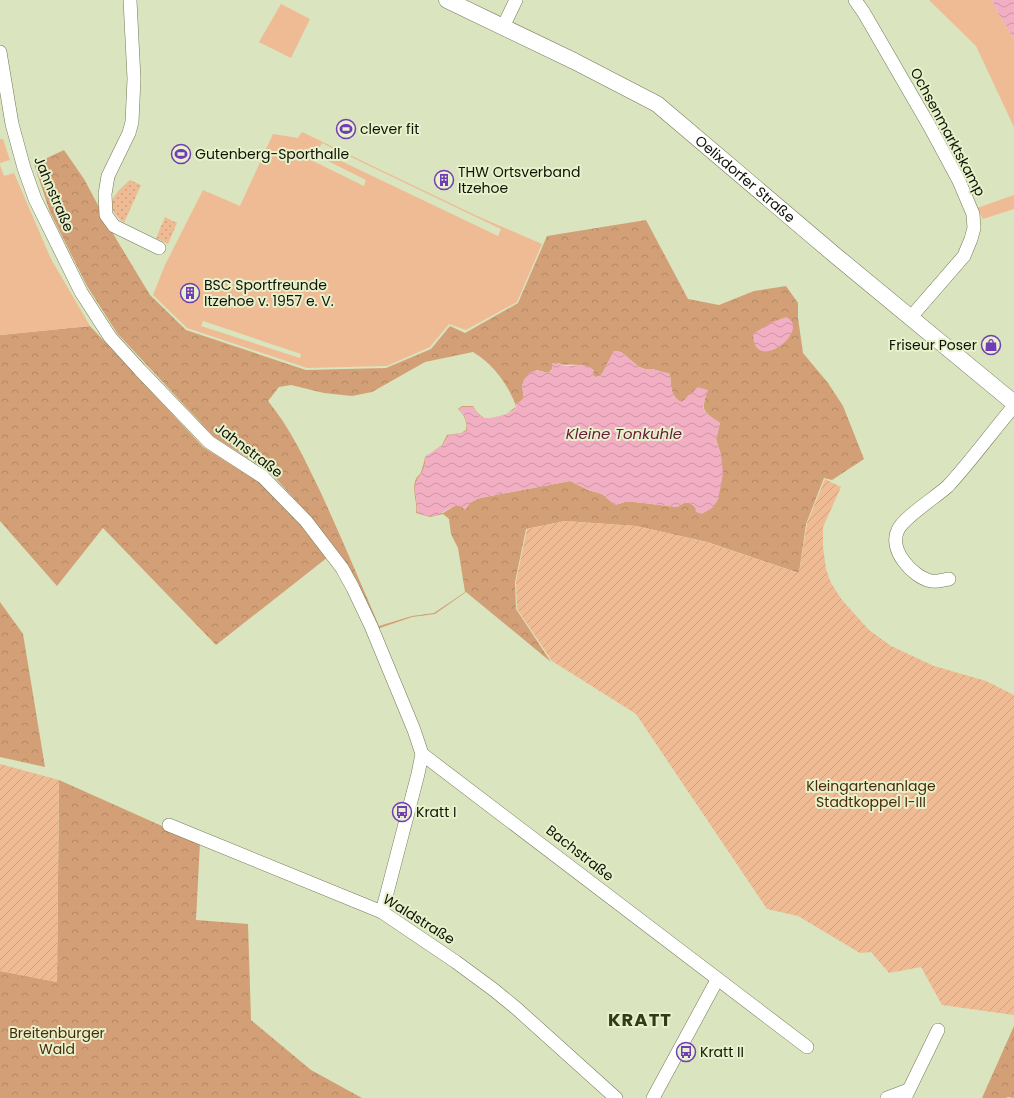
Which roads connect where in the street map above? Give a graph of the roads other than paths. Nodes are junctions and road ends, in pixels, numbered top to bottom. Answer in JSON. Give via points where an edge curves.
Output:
{"nodes":[{"id":1,"x":130,"y":0,"type":"edge"},
{"id":2,"x":447,"y":0,"type":"edge"},
{"id":3,"x":516,"y":0,"type":"edge"},
{"id":4,"x":855,"y":0,"type":"edge"},
{"id":5,"x":503,"y":27,"type":"junction"},
{"id":6,"x":0,"y":52,"type":"edge"},
{"id":7,"x":159,"y":248,"type":"dead end"},
{"id":8,"x":910,"y":317,"type":"junction"},
{"id":9,"x":1014,"y":403,"type":"edge"},
{"id":10,"x":1014,"y":406,"type":"edge"},
{"id":11,"x":949,"y":579,"type":"dead end"},
{"id":12,"x":422,"y":754,"type":"junction"},
{"id":13,"x":169,"y":825,"type":"dead end"},
{"id":14,"x":382,"y":912,"type":"junction"},
{"id":15,"x":717,"y":980,"type":"junction"},
{"id":16,"x":938,"y":1030,"type":"dead end"},
{"id":17,"x":807,"y":1047,"type":"dead end"},
{"id":18,"x":907,"y":1094,"type":"edge"},
{"id":19,"x":616,"y":1098,"type":"edge"},
{"id":20,"x":654,"y":1098,"type":"edge"},
{"id":21,"x":887,"y":1098,"type":"edge"}],
"edges":[{"from":1,"to":7,"type":"street","via":[[134,79],[132,122],[106,183],[106,215],[114,226]]},
{"from":2,"to":5,"type":"street","name":"Oelixdorfer Straße"},
{"from":3,"to":5,"type":"street"},
{"from":4,"to":8,"type":"street","name":"Ochsenmarktskamp","via":[[930,127],[959,181],[973,214],[972,239],[964,256]]},
{"from":5,"to":8,"type":"street","name":"Oelixdorfer Straße","via":[[657,104]]},
{"from":6,"to":12,"type":"street","name":"Jahnstraße","via":[[12,124],[24,168],[35,199],[82,292],[110,336],[140,370],[209,442],[263,477],[306,521],[337,562],[354,588],[371,626]]},
{"from":8,"to":9,"type":"street","name":"Oelixdorfer Straße"},
{"from":10,"to":11,"type":"street","via":[[948,486],[905,521],[896,533],[897,549],[905,564],[930,581]]},
{"from":12,"to":14,"type":"street","name":"Jahnstraße"},
{"from":12,"to":15,"type":"street","name":"Bachstraße"},
{"from":13,"to":14,"type":"street","name":"Waldstraße"},
{"from":14,"to":19,"type":"street","name":"Waldstraße","via":[[494,990]]},
{"from":15,"to":17,"type":"street","name":"Bachstraße"},
{"from":15,"to":20,"type":"street"},
{"from":16,"to":18,"type":"street"},
{"from":18,"to":21,"type":"street"}]}
